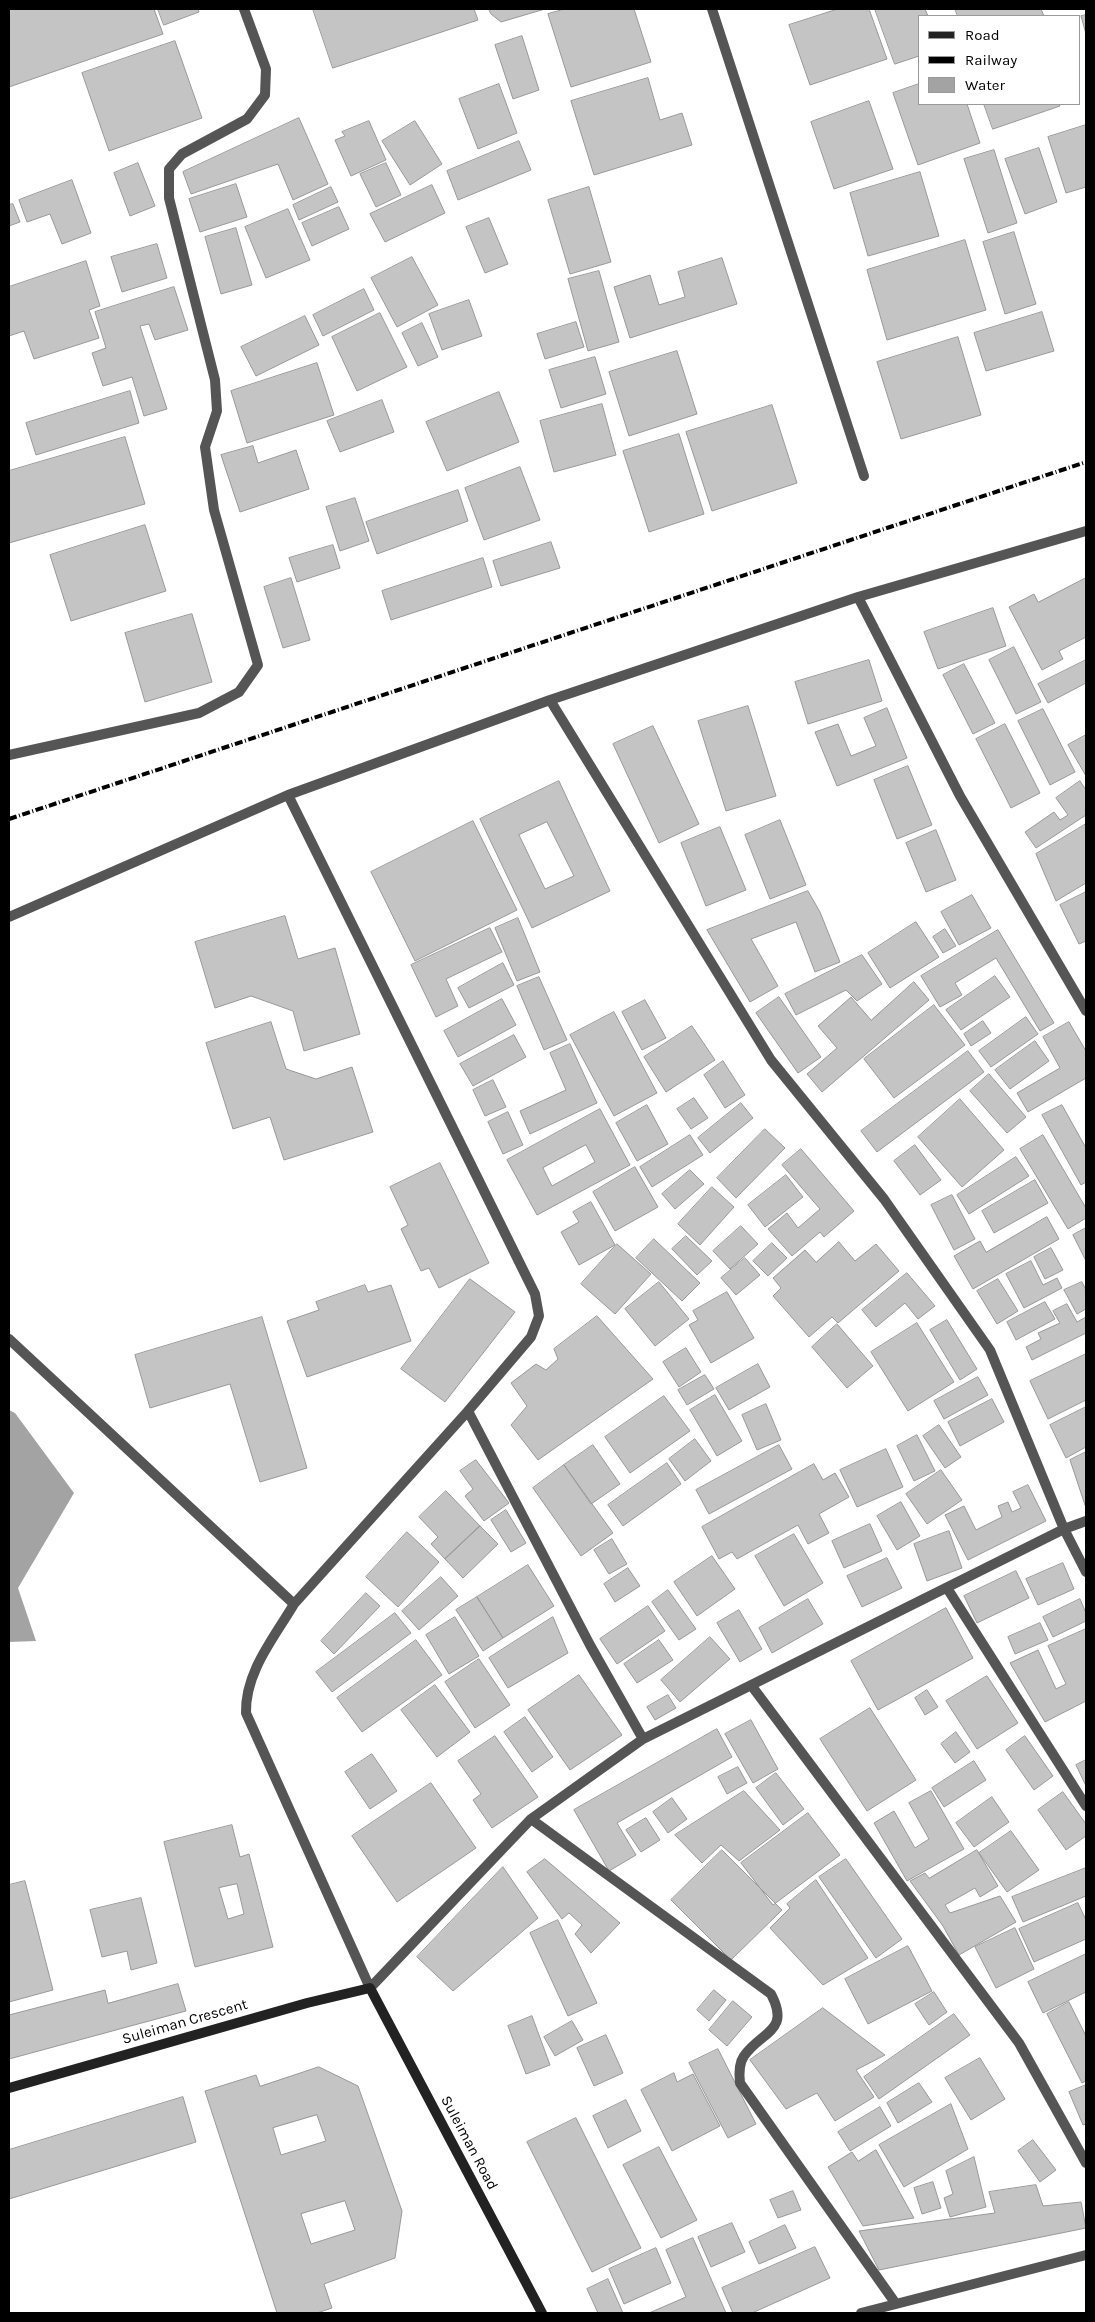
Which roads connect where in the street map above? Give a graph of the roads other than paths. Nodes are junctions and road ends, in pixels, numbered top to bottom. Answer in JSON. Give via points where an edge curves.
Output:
{"nodes":[{"id":1,"x":244,"y":9,"type":"edge"},
{"id":2,"x":712,"y":9,"type":"edge"},
{"id":3,"x":864,"y":476,"type":"dead end"},
{"id":4,"x":1086,"y":531,"type":"edge"},
{"id":5,"x":858,"y":597,"type":"junction"},
{"id":6,"x":550,"y":700,"type":"junction"},
{"id":7,"x":9,"y":755,"type":"edge"},
{"id":8,"x":288,"y":795,"type":"junction"},
{"id":9,"x":9,"y":917,"type":"edge"},
{"id":10,"x":1086,"y":1011,"type":"edge"},
{"id":11,"x":9,"y":1339,"type":"edge"},
{"id":12,"x":468,"y":1411,"type":"junction"},
{"id":13,"x":1086,"y":1521,"type":"edge"},
{"id":14,"x":1064,"y":1529,"type":"junction"},
{"id":15,"x":1086,"y":1572,"type":"edge"},
{"id":16,"x":947,"y":1588,"type":"junction"},
{"id":17,"x":294,"y":1604,"type":"junction"},
{"id":18,"x":751,"y":1686,"type":"junction"},
{"id":19,"x":642,"y":1739,"type":"junction"},
{"id":20,"x":1086,"y":1806,"type":"edge"},
{"id":21,"x":531,"y":1819,"type":"junction"},
{"id":22,"x":370,"y":1988,"type":"junction"},
{"id":23,"x":9,"y":2088,"type":"edge"},
{"id":24,"x":1086,"y":2163,"type":"edge"},
{"id":25,"x":1086,"y":2255,"type":"edge"},
{"id":26,"x":896,"y":2304,"type":"junction"},
{"id":27,"x":542,"y":2313,"type":"edge"},
{"id":28,"x":863,"y":2313,"type":"edge"}],
"edges":[{"from":1,"to":7,"type":"street","via":[[266,69],[265,95],[246,119],[182,154],[168,169],[169,198],[215,380],[217,411],[204,447],[214,510],[258,665],[239,692],[199,713]]},
{"from":2,"to":3,"type":"street"},
{"from":4,"to":5,"type":"street"},
{"from":5,"to":6,"type":"street"},
{"from":5,"to":10,"type":"street","via":[[960,796]]},
{"from":6,"to":8,"type":"street"},
{"from":6,"to":14,"type":"street","via":[[771,1060],[884,1200],[990,1350]]},
{"from":8,"to":9,"type":"street"},
{"from":8,"to":12,"type":"street","via":[[535,1294],[539,1316],[531,1337]]},
{"from":11,"to":17,"type":"street"},
{"from":12,"to":17,"type":"street"},
{"from":12,"to":19,"type":"street"},
{"from":13,"to":14,"type":"street"},
{"from":14,"to":15,"type":"street"},
{"from":14,"to":16,"type":"street"},
{"from":16,"to":18,"type":"street"},
{"from":16,"to":20,"type":"street"},
{"from":17,"to":22,"type":"street","via":[[252,1674],[246,1696],[246,1713]]},
{"from":18,"to":19,"type":"street"},
{"from":18,"to":24,"type":"street","via":[[1020,2043]]},
{"from":19,"to":21,"type":"street"},
{"from":21,"to":22,"type":"street"},
{"from":21,"to":26,"type":"street","via":[[771,1994],[778,2008],[775,2026],[743,2057],[740,2082]]},
{"from":22,"to":23,"type":"street","name":"Suleiman Crescent"},
{"from":22,"to":27,"type":"street","name":"Suleiman Road"},
{"from":25,"to":26,"type":"street"},
{"from":26,"to":28,"type":"street"}]}
